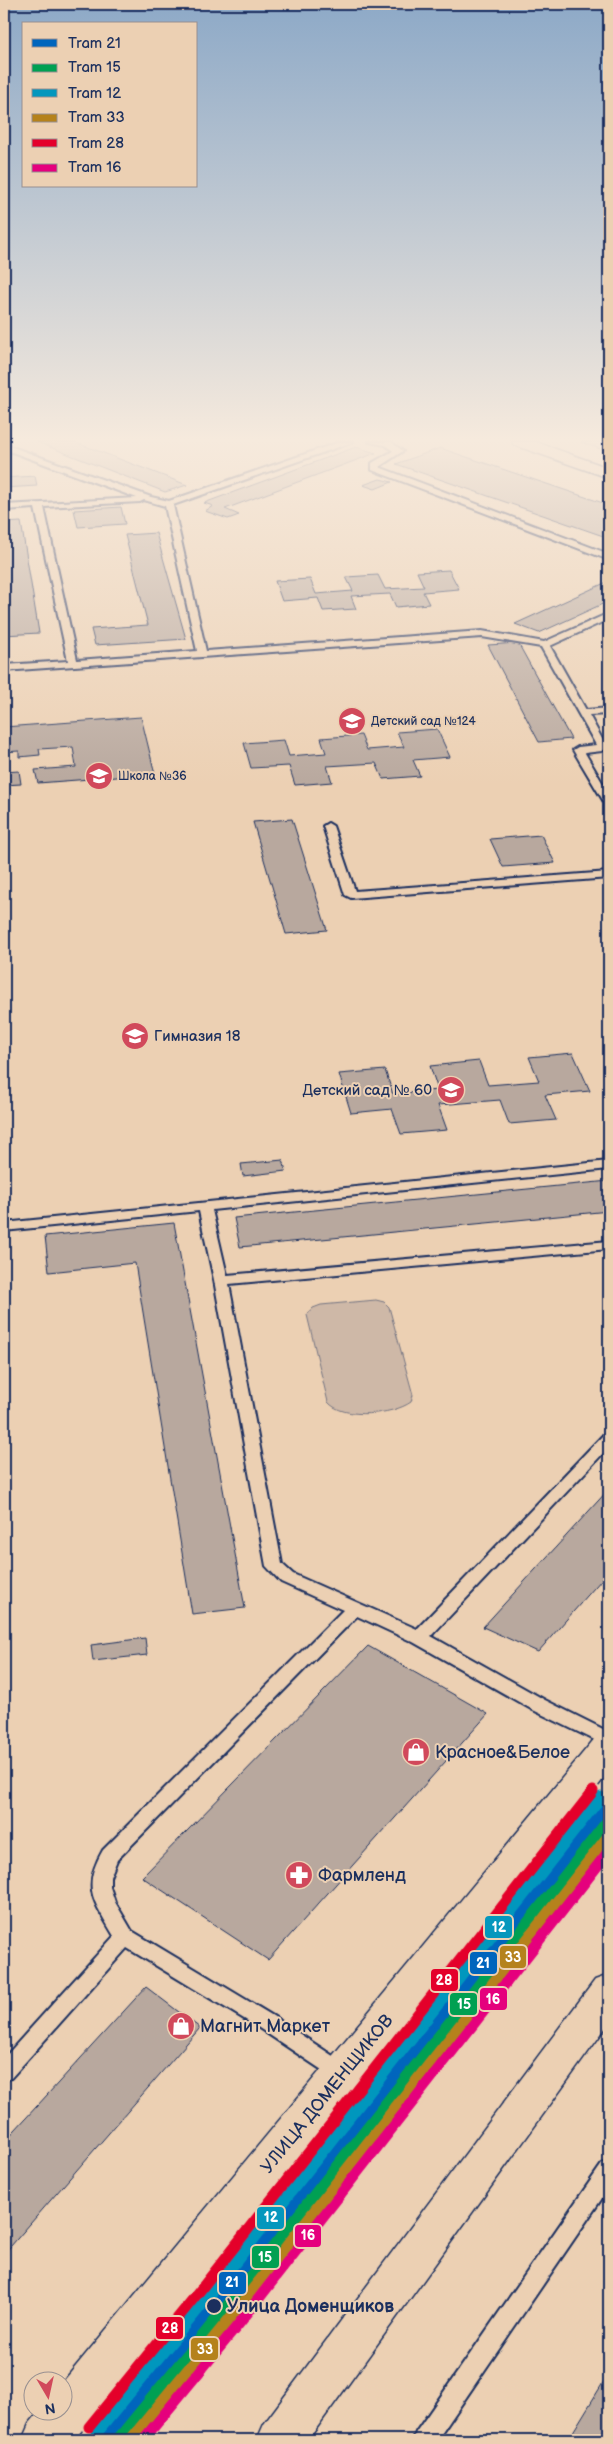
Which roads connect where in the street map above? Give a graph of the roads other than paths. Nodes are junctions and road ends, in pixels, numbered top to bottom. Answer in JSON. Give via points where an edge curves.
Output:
{"nodes":[{"id":1,"x":50,"y":556,"type":"edge"},
{"id":2,"x":180,"y":556,"type":"edge"},
{"id":3,"x":609,"y":616,"type":"edge"},
{"id":4,"x":545,"y":645,"type":"junction"},
{"id":5,"x":202,"y":654,"type":"junction"},
{"id":6,"x":73,"y":664,"type":"junction"},
{"id":7,"x":4,"y":668,"type":"edge"},
{"id":8,"x":609,"y":711,"type":"edge"},
{"id":9,"x":582,"y":713,"type":"junction"},
{"id":10,"x":606,"y":748,"type":"edge"},
{"id":11,"x":609,"y":802,"type":"edge"},
{"id":12,"x":328,"y":826,"type":"dead end"},
{"id":13,"x":609,"y":875,"type":"edge"},
{"id":14,"x":609,"y":1165,"type":"edge"},
{"id":15,"x":204,"y":1207,"type":"junction"},
{"id":16,"x":4,"y":1227,"type":"edge"},
{"id":17,"x":609,"y":1245,"type":"edge"},
{"id":18,"x":221,"y":1280,"type":"junction"},
{"id":19,"x":609,"y":1438,"type":"edge"},
{"id":20,"x":354,"y":1609,"type":"junction"},
{"id":21,"x":419,"y":1637,"type":"junction"},
{"id":22,"x":609,"y":1740,"type":"edge"},
{"id":23,"x":609,"y":1747,"type":"edge"},
{"id":24,"x":125,"y":1937,"type":"junction"},
{"id":25,"x":609,"y":1992,"type":"edge"},
{"id":26,"x":4,"y":2072,"type":"edge"},
{"id":27,"x":344,"y":2074,"type":"junction"},
{"id":28,"x":609,"y":2171,"type":"edge"},
{"id":29,"x":45,"y":2440,"type":"edge"},
{"id":30,"x":280,"y":2440,"type":"edge"},
{"id":31,"x":424,"y":2440,"type":"edge"}],
"edges":[{"from":1,"to":6,"type":"lane"},
{"from":2,"to":5,"type":"lane"},
{"from":3,"to":4,"type":"lane"},
{"from":4,"to":5,"type":"lane","via":[[488,634]]},
{"from":4,"to":9,"type":"lane"},
{"from":5,"to":6,"type":"lane"},
{"from":6,"to":7,"type":"lane"},
{"from":8,"to":9,"type":"lane"},
{"from":9,"to":10,"type":"lane"},
{"from":10,"to":11,"type":"lane","via":[[578,750]]},
{"from":12,"to":13,"type":"lane","via":[[351,895]]},
{"from":14,"to":15,"type":"lane"},
{"from":15,"to":16,"type":"lane"},
{"from":15,"to":18,"type":"lane"},
{"from":17,"to":18,"type":"lane"},
{"from":18,"to":20,"type":"lane","via":[[271,1559],[287,1578]]},
{"from":19,"to":21,"type":"lane"},
{"from":20,"to":21,"type":"lane"},
{"from":20,"to":24,"type":"lane","via":[[102,1866],[98,1878],[100,1890]]},
{"from":21,"to":22,"type":"lane","via":[[539,1705]]},
{"from":23,"to":27,"type":"main road","name":"УЛИЦА ДОМЕНЩИКОВ"},
{"from":24,"to":26,"type":"lane"},
{"from":24,"to":27,"type":"lane","via":[[266,2022]]},
{"from":25,"to":30,"type":"main road"},
{"from":27,"to":29,"type":"main road","name":"УЛИЦА ДОМЕНЩИКОВ"},
{"from":28,"to":31,"type":"lane"}]}
